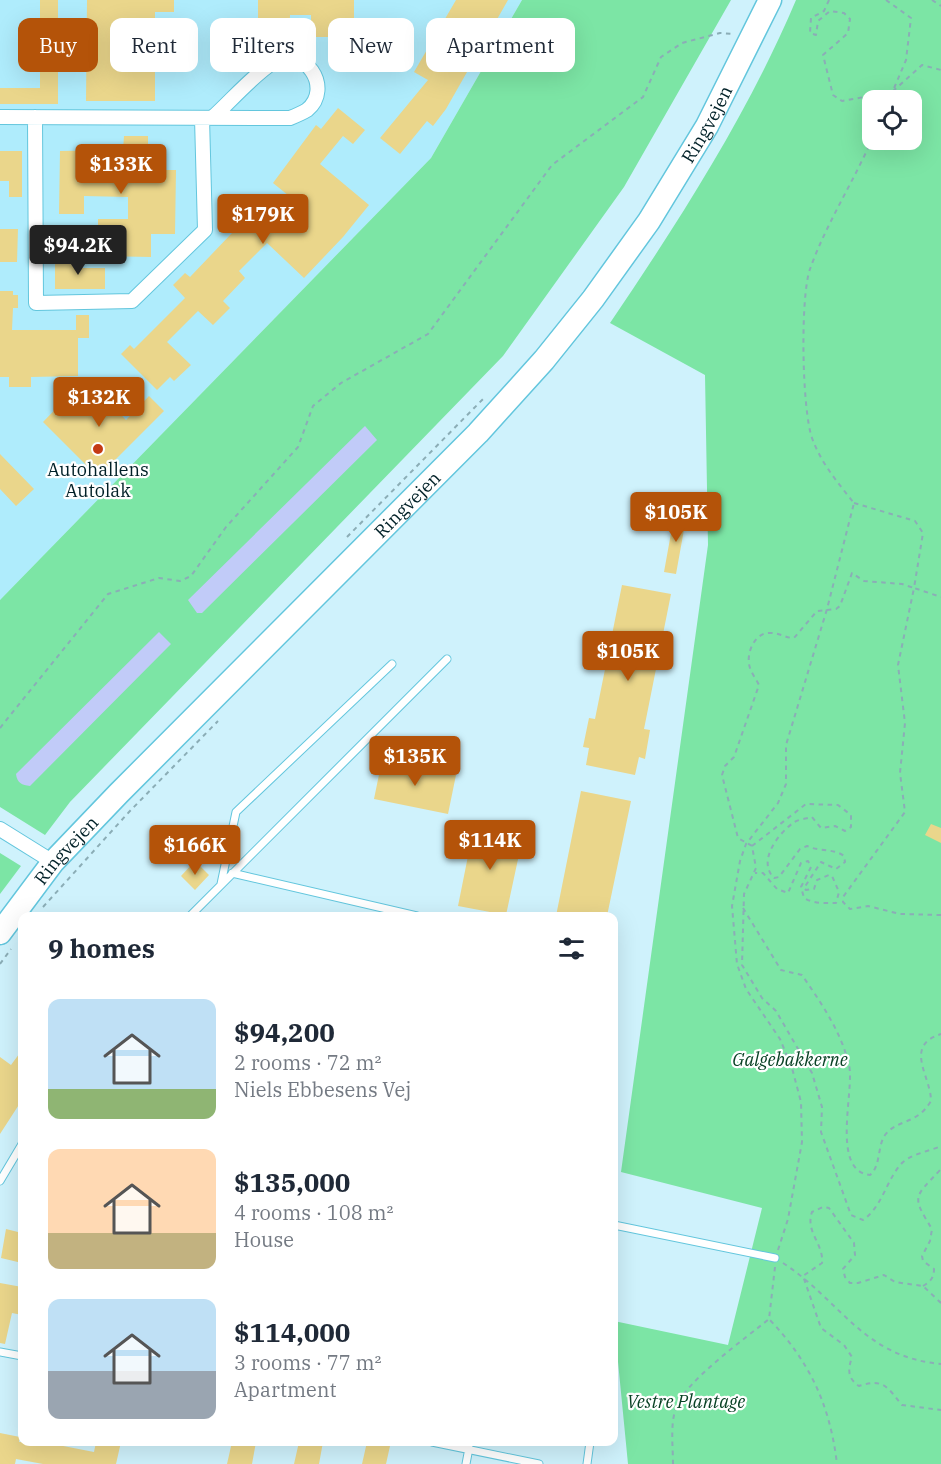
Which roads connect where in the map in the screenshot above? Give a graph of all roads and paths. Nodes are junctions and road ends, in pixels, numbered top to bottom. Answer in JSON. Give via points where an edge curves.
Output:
{"nodes":[{"id":1,"x":764,"y":0,"type":"edge"},
{"id":2,"x":770,"y":0,"type":"edge"},
{"id":3,"x":829,"y":0,"type":"edge"},
{"id":4,"x":886,"y":0,"type":"edge"},
{"id":5,"x":932,"y":0,"type":"edge"},
{"id":6,"x":941,"y":6,"type":"edge"},
{"id":7,"x":745,"y":32,"type":"junction"},
{"id":8,"x":941,"y":70,"type":"edge"},
{"id":9,"x":893,"y":90,"type":"edge"},
{"id":10,"x":894,"y":90,"type":"edge"},
{"id":11,"x":862,"y":97,"type":"edge"},
{"id":12,"x":0,"y":117,"type":"edge"},
{"id":13,"x":35,"y":117,"type":"junction"},
{"id":14,"x":207,"y":118,"type":"junction"},
{"id":15,"x":867,"y":150,"type":"edge"},
{"id":16,"x":489,"y":392,"type":"dead end"},
{"id":17,"x":854,"y":503,"type":"junction"},
{"id":18,"x":344,"y":540,"type":"dead end"},
{"id":19,"x":914,"y":588,"type":"junction"},
{"id":20,"x":941,"y":597,"type":"edge"},
{"id":21,"x":827,"y":609,"type":"junction"},
{"id":22,"x":447,"y":660,"type":"dead end"},
{"id":23,"x":392,"y":664,"type":"dead end"},
{"id":24,"x":0,"y":729,"type":"edge"},
{"id":25,"x":0,"y":829,"type":"edge"},
{"id":26,"x":746,"y":844,"type":"junction"},
{"id":27,"x":752,"y":846,"type":"junction"},
{"id":28,"x":54,"y":862,"type":"junction"},
{"id":29,"x":232,"y":873,"type":"junction"},
{"id":30,"x":754,"y":874,"type":"junction"},
{"id":31,"x":221,"y":884,"type":"junction"},
{"id":32,"x":743,"y":908,"type":"junction"},
{"id":33,"x":194,"y":912,"type":"edge"},
{"id":34,"x":400,"y":912,"type":"edge"},
{"id":35,"x":941,"y":915,"type":"edge"},
{"id":36,"x":0,"y":933,"type":"edge"},
{"id":37,"x":941,"y":1034,"type":"edge"},
{"id":38,"x":941,"y":1146,"type":"edge"},
{"id":39,"x":18,"y":1151,"type":"edge"},
{"id":40,"x":941,"y":1169,"type":"edge"},
{"id":41,"x":0,"y":1181,"type":"edge"},
{"id":42,"x":618,"y":1226,"type":"edge"},
{"id":43,"x":776,"y":1258,"type":"junction"},
{"id":44,"x":803,"y":1276,"type":"junction"},
{"id":45,"x":923,"y":1286,"type":"junction"},
{"id":46,"x":941,"y":1303,"type":"edge"},
{"id":47,"x":769,"y":1319,"type":"junction"},
{"id":48,"x":0,"y":1352,"type":"edge"},
{"id":49,"x":18,"y":1355,"type":"edge"},
{"id":50,"x":941,"y":1364,"type":"edge"},
{"id":51,"x":941,"y":1410,"type":"edge"},
{"id":52,"x":457,"y":1446,"type":"edge"},
{"id":53,"x":589,"y":1446,"type":"edge"},
{"id":54,"x":469,"y":1448,"type":"junction"},
{"id":55,"x":466,"y":1464,"type":"edge"},
{"id":56,"x":539,"y":1464,"type":"edge"},
{"id":57,"x":587,"y":1464,"type":"edge"},
{"id":58,"x":673,"y":1464,"type":"edge"},
{"id":59,"x":837,"y":1464,"type":"edge"}],
"edges":[{"from":1,"to":7,"type":"main road","name":"Ringvejen"},
{"from":2,"to":7,"type":"main road","name":"Ringvejen"},
{"from":3,"to":11,"type":"path","via":[[824,11],[811,18],[812,36],[818,32],[818,21],[830,11],[844,13],[850,19],[848,33],[823,55],[833,95],[842,101]]},
{"from":4,"to":9,"type":"path","via":[[911,18],[906,60]]},
{"from":5,"to":6,"type":"path"},
{"from":7,"to":24,"type":"path","via":[[720,33],[682,43],[661,57],[643,97],[552,165],[428,334],[341,383],[313,406],[298,447],[226,527],[191,576],[180,581],[159,578],[108,594]]},
{"from":7,"to":28,"type":"main road","name":"Ringvejen","via":[[707,126],[649,221],[544,360],[478,433],[180,730]]},
{"from":8,"to":10,"type":"path","via":[[921,64]]},
{"from":12,"to":13,"type":"street"},
{"from":13,"to":14,"type":"street"},
{"from":13,"to":14,"type":"street","via":[[36,303],[132,301],[205,230]]},
{"from":14,"to":14,"type":"street","via":[[275,61],[293,57],[306,63],[317,78],[318,93],[308,109],[290,118]]},
{"from":15,"to":17,"type":"path","via":[[809,272],[804,340],[807,418],[813,439],[829,472]]},
{"from":16,"to":18,"type":"path"},
{"from":17,"to":19,"type":"path","via":[[915,520],[923,533]]},
{"from":17,"to":21,"type":"path"},
{"from":19,"to":20,"type":"path"},
{"from":19,"to":21,"type":"path","via":[[864,581],[852,573],[840,606]]},
{"from":19,"to":35,"type":"path","via":[[898,665],[905,723],[900,773],[905,812],[843,902],[850,909],[868,906],[900,914]]},
{"from":21,"to":26,"type":"path","via":[[786,745],[786,784],[778,803]]},
{"from":21,"to":26,"type":"path","via":[[817,611],[794,638],[762,634],[748,655],[749,668],[759,685],[734,757],[722,775],[738,838]]},
{"from":22,"to":29,"type":"lane"},
{"from":23,"to":31,"type":"lane","via":[[236,812]]},
{"from":25,"to":28,"type":"street"},
{"from":26,"to":27,"type":"path"},
{"from":26,"to":43,"type":"path","via":[[732,906],[737,964],[746,989],[780,1039],[801,1102],[802,1142],[788,1220]]},
{"from":27,"to":30,"type":"path"},
{"from":27,"to":30,"type":"path","via":[[806,804],[838,805],[851,814],[851,827],[845,831],[835,826],[820,828],[812,817],[796,821],[779,838],[768,860],[768,870],[774,878],[779,877],[800,849],[807,846],[818,851],[837,851],[845,862],[836,869],[821,862],[804,888],[814,889],[817,880],[832,876],[839,892],[836,903],[804,898],[801,887],[811,867],[808,861],[801,863],[788,893],[777,889],[763,873]]},
{"from":28,"to":36,"type":"main road","name":"Ringvejen"},
{"from":29,"to":31,"type":"lane"},
{"from":29,"to":34,"type":"lane"},
{"from":30,"to":32,"type":"path","via":[[744,894]]},
{"from":31,"to":33,"type":"lane"},
{"from":32,"to":37,"type":"path","via":[[781,970],[802,975],[833,1021],[851,1080],[847,1150],[865,1175],[875,1172],[884,1137],[890,1129],[918,1118],[931,1101],[921,1064],[922,1049],[926,1041]]},
{"from":32,"to":38,"type":"path","via":[[742,965],[762,998],[776,1011],[812,1073],[822,1107],[821,1132],[851,1215],[863,1220],[873,1212],[904,1161]]},
{"from":39,"to":41,"type":"lane"},
{"from":40,"to":45,"type":"path","via":[[918,1200],[919,1211],[932,1229],[922,1256],[934,1269],[934,1275]]},
{"from":42,"to":43,"type":"lane"},
{"from":43,"to":44,"type":"path"},
{"from":43,"to":47,"type":"path"},
{"from":44,"to":45,"type":"path","via":[[822,1263],[823,1253],[809,1221],[812,1212],[823,1207],[828,1208],[854,1243],[855,1255],[843,1269],[850,1283],[880,1274],[895,1282]]},
{"from":44,"to":50,"type":"path","via":[[859,1332],[891,1351]]},
{"from":44,"to":51,"type":"path","via":[[821,1328],[844,1345],[852,1357],[848,1371],[852,1382],[859,1386],[874,1381],[884,1384],[902,1405]]},
{"from":45,"to":46,"type":"path"},
{"from":47,"to":58,"type":"path","via":[[710,1368],[679,1401]]},
{"from":47,"to":59,"type":"path","via":[[804,1360],[823,1400]]},
{"from":48,"to":49,"type":"lane"},
{"from":52,"to":54,"type":"lane"},
{"from":53,"to":57,"type":"lane"},
{"from":54,"to":55,"type":"lane"},
{"from":54,"to":56,"type":"lane"}]}
